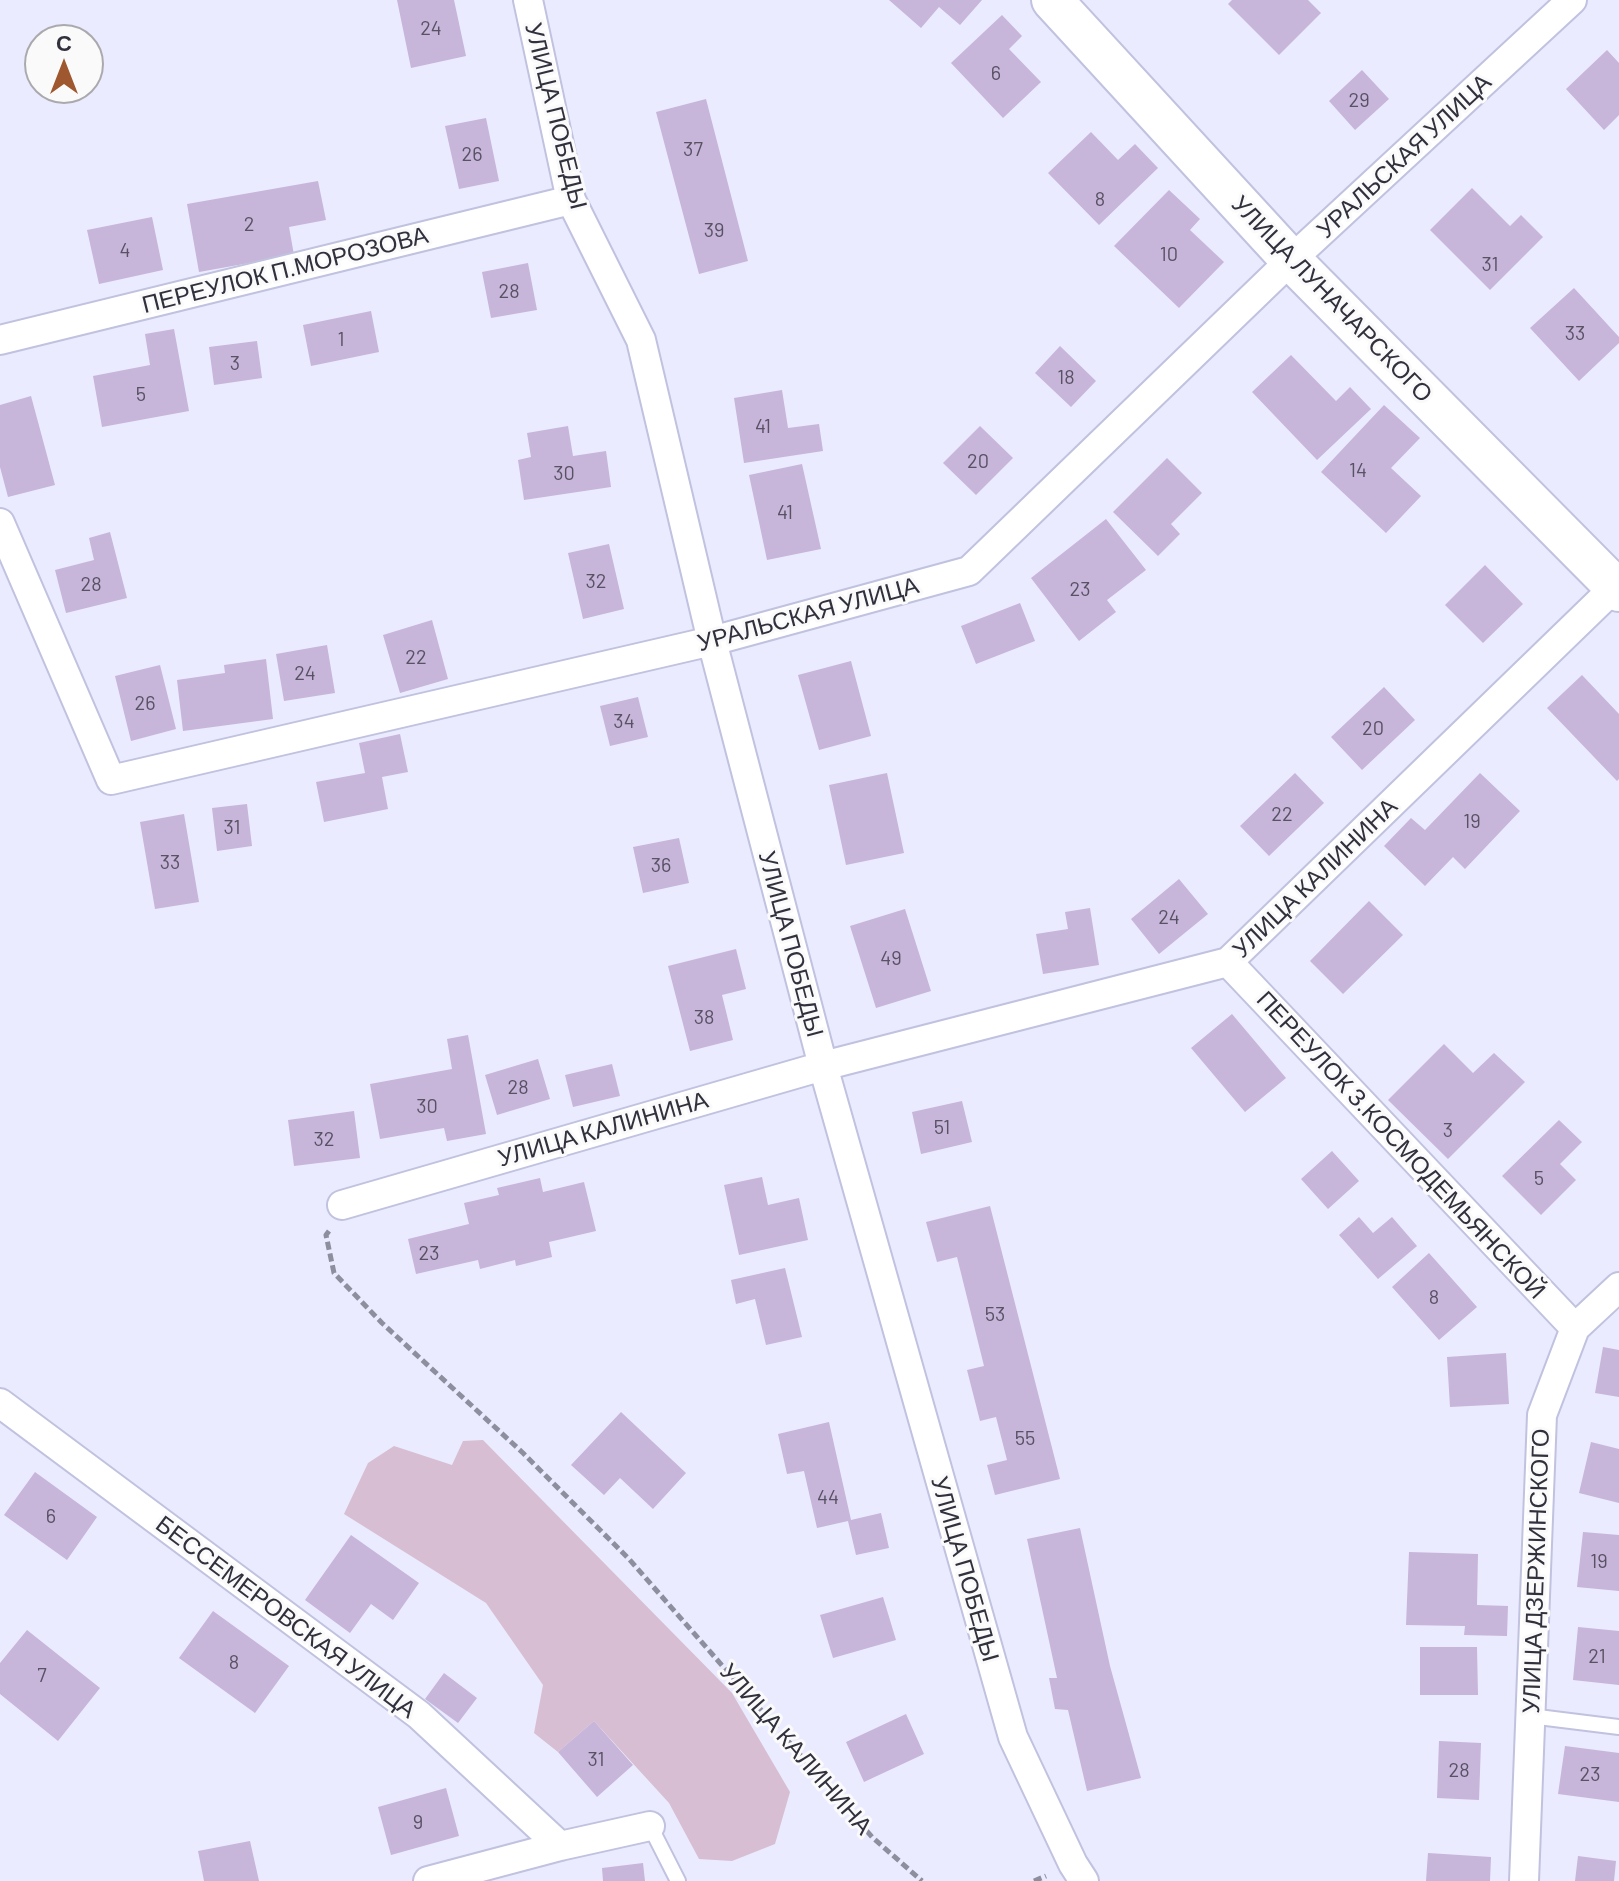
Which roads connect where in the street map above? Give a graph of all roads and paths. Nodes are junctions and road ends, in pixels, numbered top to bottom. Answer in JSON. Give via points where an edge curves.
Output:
{"nodes":[{"id":1,"x":528,"y":0,"type":"edge"},
{"id":2,"x":1052,"y":0,"type":"edge"},
{"id":3,"x":1572,"y":0,"type":"edge"},
{"id":4,"x":571,"y":200,"type":"junction"},
{"id":5,"x":1291,"y":260,"type":"junction"},
{"id":6,"x":0,"y":340,"type":"edge"},
{"id":7,"x":0,"y":523,"type":"edge"},
{"id":8,"x":1618,"y":587,"type":"edge"},
{"id":9,"x":712,"y":641,"type":"junction"},
{"id":10,"x":1228,"y":962,"type":"junction"},
{"id":11,"x":823,"y":1066,"type":"junction"},
{"id":12,"x":342,"y":1205,"type":"joint"},
{"id":13,"x":1619,"y":1287,"type":"edge"},
{"id":14,"x":1575,"y":1328,"type":"junction"},
{"id":15,"x":0,"y":1403,"type":"edge"},
{"id":16,"x":1530,"y":1716,"type":"junction"},
{"id":17,"x":1619,"y":1727,"type":"edge"},
{"id":18,"x":650,"y":1826,"type":"joint"},
{"id":19,"x":560,"y":1846,"type":"junction"},
{"id":20,"x":428,"y":1881,"type":"edge"},
{"id":21,"x":678,"y":1881,"type":"edge"},
{"id":22,"x":922,"y":1881,"type":"edge"},
{"id":23,"x":1084,"y":1881,"type":"edge"},
{"id":24,"x":1524,"y":1881,"type":"edge"}],
"edges":[{"from":1,"to":4,"type":"street","name":"УЛИЦА ПОБЕДЫ"},
{"from":2,"to":5,"type":"street","name":"УЛИЦА ЛУНАЧАРСКОГО"},
{"from":3,"to":5,"type":"street","name":"УРАЛЬСКАЯ УЛИЦА"},
{"from":4,"to":6,"type":"street","name":"ПЕРЕУЛОК П.МОРОЗОВА"},
{"from":4,"to":9,"type":"street","name":"УЛИЦА ПОБЕДЫ","via":[[641,340]]},
{"from":5,"to":8,"type":"street","name":"УЛИЦА ЛУНАЧАРСКОГО"},
{"from":5,"to":9,"type":"street","name":"УРАЛЬСКАЯ УЛИЦА","via":[[969,571]]},
{"from":7,"to":9,"type":"street","name":"УРАЛЬСКАЯ УЛИЦА","via":[[111,780]]},
{"from":8,"to":10,"type":"street","name":"УЛИЦА КАЛИНИНА"},
{"from":9,"to":11,"type":"street","name":"УЛИЦА ПОБЕДЫ"},
{"from":10,"to":11,"type":"street","name":"УЛИЦА КАЛИНИНА"},
{"from":10,"to":14,"type":"street","name":"ПЕРЕУЛОК З.КОСМОДЕМЬЯНСКОЙ"},
{"from":11,"to":12,"type":"street","name":"УЛИЦА КАЛИНИНА"},
{"from":11,"to":23,"type":"street","name":"УЛИЦА ПОБЕДЫ","via":[[1013,1737]]},
{"from":12,"to":22,"type":"path","name":"УЛИЦА КАЛИНИНА","via":[[326,1235],[334,1273],[629,1559],[872,1837]]},
{"from":13,"to":14,"type":"street","name":"УЛИЦА ДЗЕРЖИНСКОГО"},
{"from":14,"to":16,"type":"street","name":"УЛИЦА ДЗЕРЖИНСКОГО","via":[[1542,1415]]},
{"from":15,"to":19,"type":"street","name":"БЕССЕМЕРОВСКАЯ УЛИЦА","via":[[419,1715]]},
{"from":16,"to":17,"type":"lane"},
{"from":16,"to":24,"type":"street","name":"УЛИЦА ДЗЕРЖИНСКОГО"},
{"from":18,"to":19,"type":"street"},
{"from":18,"to":21,"type":"lane"},
{"from":19,"to":20,"type":"street"}]}
